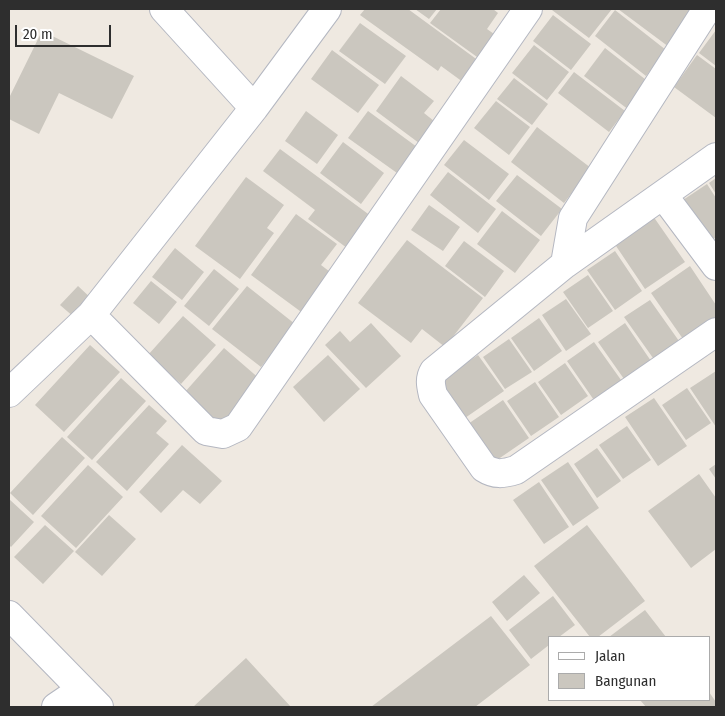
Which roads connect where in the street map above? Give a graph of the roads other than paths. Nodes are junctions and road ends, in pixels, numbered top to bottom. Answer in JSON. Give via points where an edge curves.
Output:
{"nodes":[{"id":1,"x":164,"y":9,"type":"edge"},
{"id":2,"x":327,"y":9,"type":"edge"},
{"id":3,"x":528,"y":9,"type":"edge"},
{"id":4,"x":707,"y":9,"type":"edge"},
{"id":5,"x":254,"y":108,"type":"junction"},
{"id":6,"x":716,"y":157,"type":"edge"},
{"id":7,"x":663,"y":195,"type":"junction"},
{"id":8,"x":566,"y":264,"type":"junction"},
{"id":9,"x":716,"y":266,"type":"edge"},
{"id":10,"x":91,"y":315,"type":"junction"},
{"id":11,"x":716,"y":332,"type":"edge"},
{"id":12,"x":9,"y":394,"type":"edge"},
{"id":13,"x":9,"y":615,"type":"edge"},
{"id":14,"x":90,"y":698,"type":"edge"},
{"id":15,"x":56,"y":707,"type":"edge"}],
"edges":[{"from":1,"to":5,"type":"street"},
{"from":2,"to":5,"type":"street"},
{"from":3,"to":10,"type":"street","via":[[238,427],[223,434],[206,431]]},
{"from":4,"to":8,"type":"street","via":[[573,218]]},
{"from":5,"to":10,"type":"street"},
{"from":6,"to":7,"type":"street"},
{"from":7,"to":8,"type":"street"},
{"from":7,"to":9,"type":"street"},
{"from":8,"to":11,"type":"street","via":[[430,377],[433,395],[484,468],[494,474],[516,470]]},
{"from":10,"to":12,"type":"street"},
{"from":13,"to":14,"type":"street"},
{"from":14,"to":15,"type":"street"}]}
